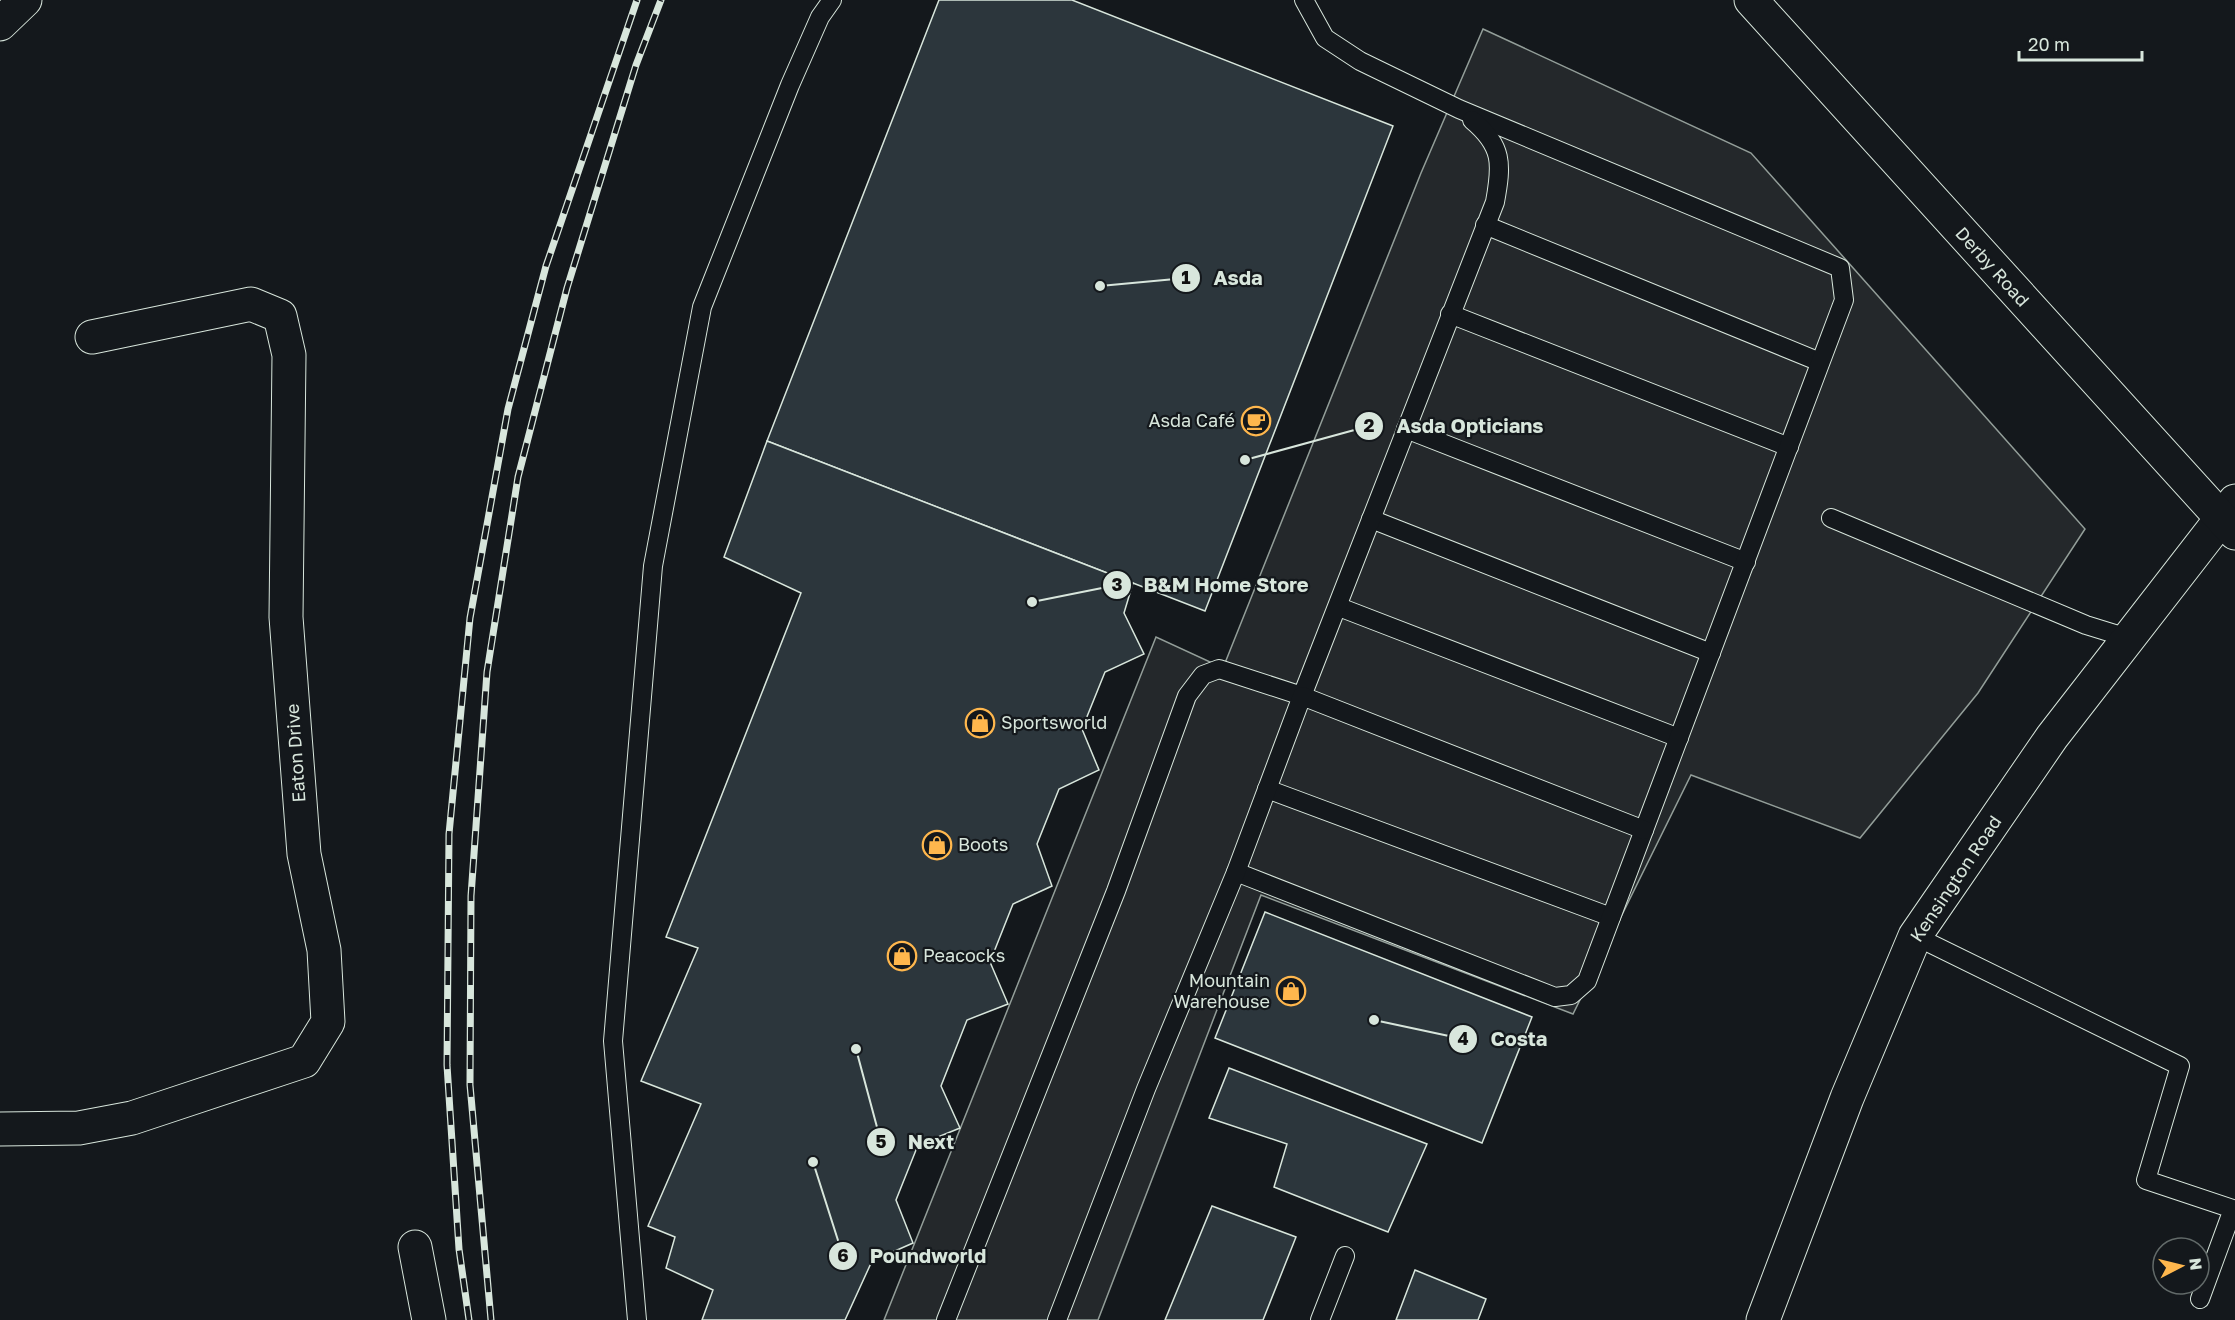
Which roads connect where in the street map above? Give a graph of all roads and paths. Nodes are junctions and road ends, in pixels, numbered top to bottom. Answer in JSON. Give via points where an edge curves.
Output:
{"nodes":[{"id":1,"x":25,"y":0,"type":"edge"},
{"id":2,"x":832,"y":0,"type":"edge"},
{"id":3,"x":1304,"y":0,"type":"edge"},
{"id":4,"x":1751,"y":0,"type":"edge"},
{"id":5,"x":0,"y":24,"type":"edge"},
{"id":6,"x":1460,"y":109,"type":"junction"},
{"id":7,"x":1485,"y":225,"type":"junction"},
{"id":8,"x":1450,"y":314,"type":"junction"},
{"id":9,"x":92,"y":337,"type":"dead end"},
{"id":10,"x":1820,"y":362,"type":"junction"},
{"id":11,"x":1406,"y":429,"type":"junction"},
{"id":12,"x":1789,"y":447,"type":"junction"},
{"id":13,"x":1831,"y":518,"type":"dead end"},
{"id":14,"x":2230,"y":518,"type":"edge"},
{"id":15,"x":1371,"y":519,"type":"junction"},
{"id":16,"x":1746,"y":562,"type":"junction"},
{"id":17,"x":1339,"y":607,"type":"junction"},
{"id":18,"x":2128,"y":638,"type":"junction"},
{"id":19,"x":1711,"y":653,"type":"junction"},
{"id":20,"x":1302,"y":696,"type":"junction"},
{"id":21,"x":1679,"y":738,"type":"junction"},
{"id":22,"x":1267,"y":789,"type":"junction"},
{"id":23,"x":1644,"y":830,"type":"junction"},
{"id":24,"x":1236,"y":872,"type":"junction"},
{"id":25,"x":1611,"y":917,"type":"junction"},
{"id":26,"x":1915,"y":936,"type":"junction"},
{"id":27,"x":0,"y":1129,"type":"edge"},
{"id":28,"x":415,"y":1247,"type":"dead end"},
{"id":29,"x":1345,"y":1256,"type":"dead end"},
{"id":30,"x":2200,"y":1299,"type":"dead end"},
{"id":31,"x":429,"y":1320,"type":"edge"},
{"id":32,"x":637,"y":1320,"type":"edge"},
{"id":33,"x":946,"y":1320,"type":"edge"},
{"id":34,"x":1057,"y":1320,"type":"edge"},
{"id":35,"x":1320,"y":1320,"type":"edge"},
{"id":36,"x":1763,"y":1320,"type":"edge"}],
"edges":[{"from":1,"to":5,"type":"street"},
{"from":2,"to":32,"type":"lane","via":[[820,17],[790,85],[702,307],[653,566],[613,1041]]},
{"from":3,"to":6,"type":"lane","via":[[1325,38],[1360,60]]},
{"from":4,"to":14,"type":"street","name":"Derby Road"},
{"from":6,"to":7,"type":"lane","via":[[1486,131],[1496,147],[1501,172]]},
{"from":6,"to":10,"type":"lane","via":[[1840,268],[1844,300]]},
{"from":7,"to":8,"type":"lane"},
{"from":7,"to":10,"type":"lane"},
{"from":8,"to":11,"type":"lane"},
{"from":8,"to":12,"type":"lane"},
{"from":9,"to":27,"type":"street","name":"Eaton Drive","via":[[250,304],[280,316],[289,355],[286,617],[304,854],[324,950],[328,1022],[304,1061],[132,1118],[79,1128]]},
{"from":10,"to":12,"type":"lane"},
{"from":11,"to":15,"type":"lane"},
{"from":11,"to":16,"type":"lane"},
{"from":12,"to":16,"type":"lane"},
{"from":13,"to":18,"type":"lane","via":[[2086,625]]},
{"from":14,"to":18,"type":"street","name":"Kensington Road"},
{"from":15,"to":17,"type":"lane"},
{"from":15,"to":19,"type":"lane"},
{"from":16,"to":19,"type":"lane"},
{"from":17,"to":20,"type":"lane"},
{"from":17,"to":21,"type":"lane"},
{"from":18,"to":26,"type":"street","name":"Kensington Road","via":[[2052,737]]},
{"from":19,"to":21,"type":"lane"},
{"from":20,"to":22,"type":"lane"},
{"from":20,"to":23,"type":"lane"},
{"from":20,"to":33,"type":"lane","via":[[1219,669],[1203,675],[1187,696],[1116,891]]},
{"from":21,"to":23,"type":"lane"},
{"from":22,"to":24,"type":"lane"},
{"from":22,"to":25,"type":"lane"},
{"from":23,"to":25,"type":"lane"},
{"from":24,"to":25,"type":"lane","via":[[1555,997],[1571,995],[1587,981]]},
{"from":24,"to":34,"type":"lane","via":[[1146,1089]]},
{"from":26,"to":30,"type":"lane","via":[[2180,1066],[2146,1180],[2233,1209]]},
{"from":26,"to":36,"type":"street","name":"Kensington Road","via":[[1847,1098]]},
{"from":28,"to":31,"type":"street"},
{"from":29,"to":35,"type":"lane"}]}
